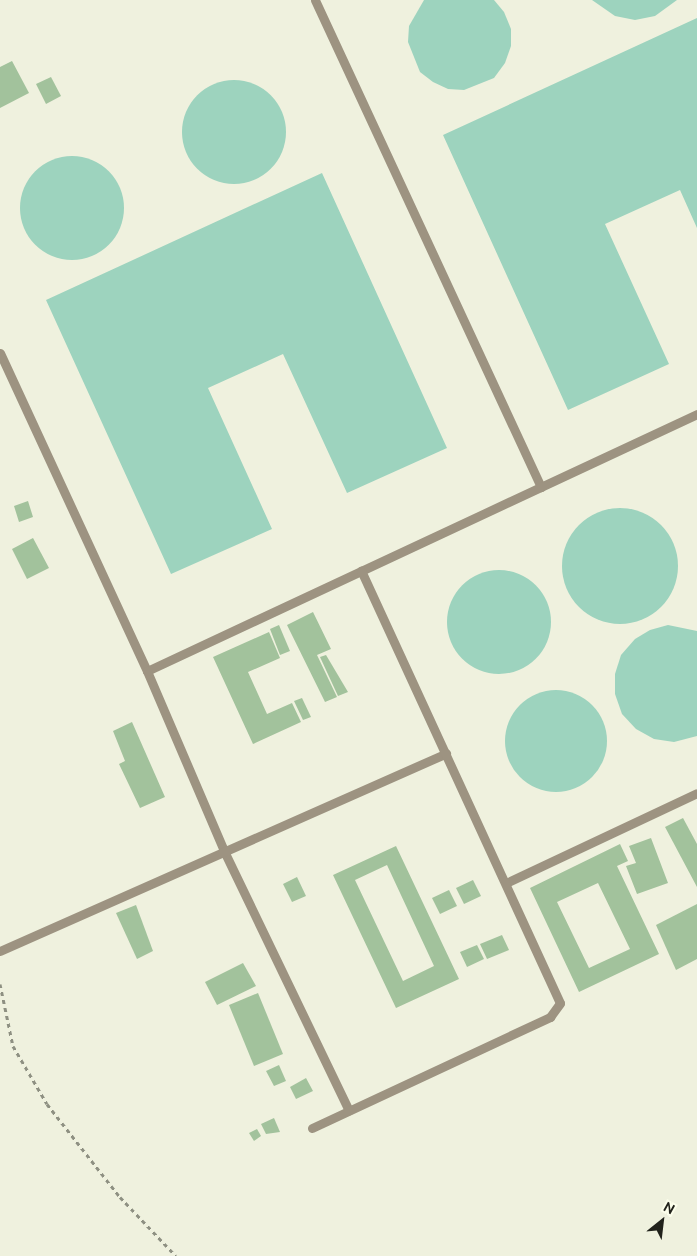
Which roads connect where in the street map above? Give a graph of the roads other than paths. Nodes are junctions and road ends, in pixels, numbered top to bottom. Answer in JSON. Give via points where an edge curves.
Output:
{"nodes":[{"id":1,"x":315,"y":0,"type":"edge"},
{"id":2,"x":0,"y":353,"type":"edge"},
{"id":3,"x":697,"y":414,"type":"edge"},
{"id":4,"x":541,"y":487,"type":"junction"},
{"id":5,"x":360,"y":571,"type":"junction"},
{"id":6,"x":146,"y":671,"type":"junction"},
{"id":7,"x":446,"y":753,"type":"junction"},
{"id":8,"x":697,"y":793,"type":"edge"},
{"id":9,"x":224,"y":852,"type":"junction"},
{"id":10,"x":506,"y":883,"type":"junction"},
{"id":11,"x":0,"y":951,"type":"edge"},
{"id":12,"x":349,"y":1111,"type":"junction"},
{"id":13,"x":312,"y":1128,"type":"dead end"}],
"edges":[{"from":1,"to":4,"type":"lane"},
{"from":2,"to":6,"type":"lane"},
{"from":3,"to":4,"type":"lane"},
{"from":4,"to":5,"type":"lane"},
{"from":5,"to":6,"type":"lane"},
{"from":5,"to":7,"type":"lane"},
{"from":6,"to":9,"type":"lane"},
{"from":7,"to":9,"type":"lane"},
{"from":7,"to":10,"type":"lane"},
{"from":8,"to":10,"type":"lane"},
{"from":9,"to":11,"type":"lane"},
{"from":9,"to":12,"type":"lane"},
{"from":10,"to":12,"type":"lane","via":[[560,997],[555,1013]]},
{"from":12,"to":13,"type":"lane"}]}
